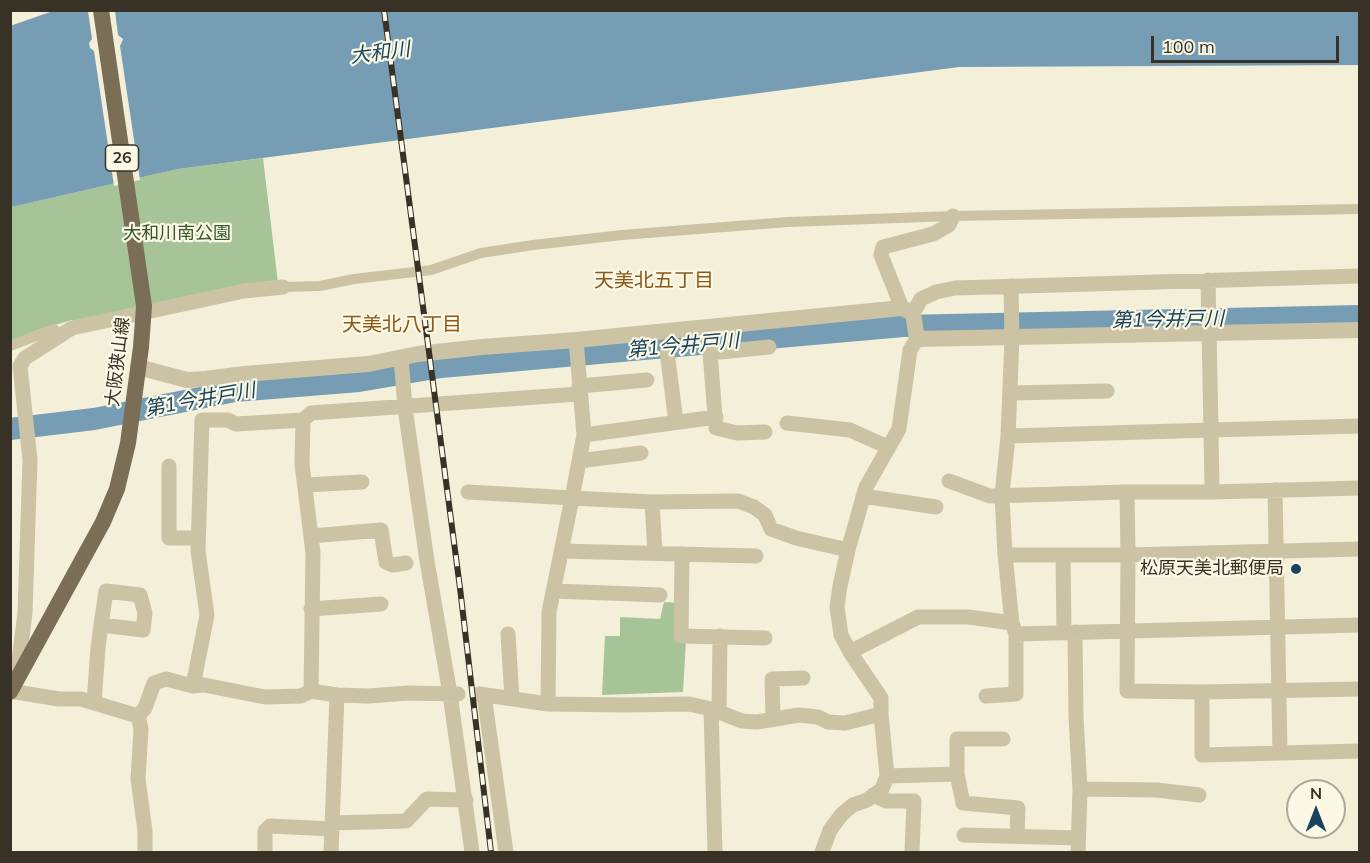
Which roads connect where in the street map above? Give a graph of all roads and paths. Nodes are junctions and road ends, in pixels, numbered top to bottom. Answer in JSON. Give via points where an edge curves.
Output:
{"nodes":[{"id":1,"x":101,"y":10,"type":"edge"},
{"id":2,"x":1359,"y":209,"type":"edge"},
{"id":3,"x":953,"y":216,"type":"junction"},
{"id":4,"x":1359,"y":276,"type":"edge"},
{"id":5,"x":1208,"y":281,"type":"junction"},
{"id":6,"x":283,"y":287,"type":"joint"},
{"id":7,"x":1011,"y":287,"type":"junction"},
{"id":8,"x":144,"y":310,"type":"junction"},
{"id":9,"x":909,"y":312,"type":"junction"},
{"id":10,"x":72,"y":328,"type":"junction"},
{"id":11,"x":1359,"y":330,"type":"edge"},
{"id":12,"x":1209,"y":333,"type":"junction"},
{"id":13,"x":1012,"y":337,"type":"junction"},
{"id":14,"x":917,"y":339,"type":"junction"},
{"id":15,"x":10,"y":346,"type":"edge"},
{"id":16,"x":769,"y":347,"type":"dead end"},
{"id":17,"x":577,"y":350,"type":"junction"},
{"id":18,"x":667,"y":352,"type":"dead end"},
{"id":19,"x":401,"y":362,"type":"junction"},
{"id":20,"x":138,"y":367,"type":"junction"},
{"id":21,"x":647,"y":380,"type":"dead end"},
{"id":22,"x":579,"y":390,"type":"junction"},
{"id":23,"x":1107,"y":391,"type":"dead end"},
{"id":24,"x":1010,"y":393,"type":"junction"},
{"id":25,"x":405,"y":408,"type":"junction"},
{"id":26,"x":716,"y":417,"type":"junction"},
{"id":27,"x":303,"y":420,"type":"junction"},
{"id":28,"x":676,"y":422,"type":"junction"},
{"id":29,"x":787,"y":423,"type":"dead end"},
{"id":30,"x":1359,"y":426,"type":"edge"},
{"id":31,"x":1211,"y":430,"type":"junction"},
{"id":32,"x":765,"y":432,"type":"dead end"},
{"id":33,"x":584,"y":435,"type":"junction"},
{"id":34,"x":1008,"y":436,"type":"junction"},
{"id":35,"x":888,"y":447,"type":"junction"},
{"id":36,"x":641,"y":453,"type":"dead end"},
{"id":37,"x":579,"y":460,"type":"junction"},
{"id":38,"x":169,"y":466,"type":"dead end"},
{"id":39,"x":949,"y":481,"type":"dead end"},
{"id":40,"x":362,"y":482,"type":"dead end"},
{"id":41,"x":305,"y":485,"type":"junction"},
{"id":42,"x":1359,"y":488,"type":"edge"},
{"id":43,"x":1275,"y":490,"type":"junction"},
{"id":44,"x":468,"y":492,"type":"dead end"},
{"id":45,"x":1127,"y":492,"type":"junction"},
{"id":46,"x":1212,"y":492,"type":"junction"},
{"id":47,"x":1002,"y":495,"type":"junction"},
{"id":48,"x":863,"y":496,"type":"junction"},
{"id":49,"x":572,"y":498,"type":"junction"},
{"id":50,"x":652,"y":502,"type":"junction"},
{"id":51,"x":936,"y":507,"type":"dead end"},
{"id":52,"x":311,"y":536,"type":"junction"},
{"id":53,"x":198,"y":538,"type":"junction"},
{"id":54,"x":1359,"y":549,"type":"edge"},
{"id":55,"x":848,"y":550,"type":"junction"},
{"id":56,"x":561,"y":551,"type":"junction"},
{"id":57,"x":1276,"y":551,"type":"junction"},
{"id":58,"x":655,"y":553,"type":"junction"},
{"id":59,"x":682,"y":554,"type":"junction"},
{"id":60,"x":1005,"y":555,"type":"junction"},
{"id":61,"x":1063,"y":555,"type":"junction"},
{"id":62,"x":1128,"y":555,"type":"junction"},
{"id":63,"x":756,"y":556,"type":"dead end"},
{"id":64,"x":406,"y":563,"type":"dead end"},
{"id":65,"x":553,"y":591,"type":"junction"},
{"id":66,"x":660,"y":595,"type":"dead end"},
{"id":67,"x":381,"y":604,"type":"dead end"},
{"id":68,"x":311,"y":609,"type":"junction"},
{"id":69,"x":25,"y":614,"type":"junction"},
{"id":70,"x":51,"y":618,"type":"junction"},
{"id":71,"x":101,"y":625,"type":"dead end"},
{"id":72,"x":1359,"y":625,"type":"edge"},
{"id":73,"x":1277,"y":627,"type":"junction"},
{"id":74,"x":1014,"y":628,"type":"junction"},
{"id":75,"x":1127,"y":630,"type":"junction"},
{"id":76,"x":1069,"y":632,"type":"junction"},
{"id":77,"x":508,"y":634,"type":"dead end"},
{"id":78,"x":720,"y":636,"type":"junction"},
{"id":79,"x":765,"y":638,"type":"dead end"},
{"id":80,"x":850,"y":652,"type":"junction"},
{"id":81,"x":803,"y":678,"type":"dead end"},
{"id":82,"x":193,"y":686,"type":"junction"},
{"id":83,"x":1359,"y":689,"type":"edge"},
{"id":84,"x":12,"y":690,"type":"edge"},
{"id":85,"x":311,"y":691,"type":"junction"},
{"id":86,"x":1279,"y":691,"type":"junction"},
{"id":87,"x":1202,"y":692,"type":"junction"},
{"id":88,"x":454,"y":694,"type":"junction"},
{"id":89,"x":337,"y":695,"type":"junction"},
{"id":90,"x":987,"y":696,"type":"dead end"},
{"id":91,"x":512,"y":699,"type":"junction"},
{"id":92,"x":93,"y":703,"type":"junction"},
{"id":93,"x":548,"y":704,"type":"junction"},
{"id":94,"x":715,"y":711,"type":"junction"},
{"id":95,"x":881,"y":714,"type":"junction"},
{"id":96,"x":138,"y":716,"type":"junction"},
{"id":97,"x":773,"y":720,"type":"junction"},
{"id":98,"x":1003,"y":739,"type":"dead end"},
{"id":99,"x":1359,"y":751,"type":"edge"},
{"id":100,"x":1280,"y":752,"type":"junction"},
{"id":101,"x":957,"y":774,"type":"junction"},
{"id":102,"x":888,"y":776,"type":"junction"},
{"id":103,"x":1080,"y":789,"type":"junction"},
{"id":104,"x":873,"y":795,"type":"junction"},
{"id":105,"x":1199,"y":795,"type":"dead end"},
{"id":106,"x":466,"y":800,"type":"junction"},
{"id":107,"x":332,"y":826,"type":"junction"},
{"id":108,"x":964,"y":835,"type":"dead end"},
{"id":109,"x":1017,"y":836,"type":"junction"},
{"id":110,"x":1078,"y":845,"type":"edge"},
{"id":111,"x":145,"y":852,"type":"edge"},
{"id":112,"x":265,"y":852,"type":"edge"},
{"id":113,"x":331,"y":852,"type":"edge"},
{"id":114,"x":472,"y":852,"type":"edge"},
{"id":115,"x":506,"y":852,"type":"edge"},
{"id":116,"x":715,"y":852,"type":"edge"},
{"id":117,"x":822,"y":852,"type":"edge"},
{"id":118,"x":912,"y":852,"type":"edge"}],
"edges":[{"from":1,"to":8,"type":"main road","name":"大阪狭山線","number":"26"},
{"from":2,"to":3,"type":"street"},
{"from":3,"to":6,"type":"street","via":[[788,222],[622,235],[481,253],[420,272],[320,286]]},
{"from":3,"to":9,"type":"street","via":[[949,225],[933,234],[883,247],[882,255]]},
{"from":4,"to":5,"type":"street"},
{"from":5,"to":7,"type":"street"},
{"from":5,"to":12,"type":"street"},
{"from":6,"to":8,"type":"street"},
{"from":7,"to":9,"type":"street","via":[[936,292],[921,299]]},
{"from":7,"to":13,"type":"street"},
{"from":8,"to":10,"type":"street"},
{"from":8,"to":20,"type":"main road","name":"大阪狭山線","number":"26"},
{"from":9,"to":14,"type":"street"},
{"from":9,"to":17,"type":"street"},
{"from":10,"to":15,"type":"street","via":[[56,333],[54,328]]},
{"from":10,"to":69,"type":"street","via":[[25,358],[20,366],[30,460]]},
{"from":11,"to":12,"type":"street"},
{"from":12,"to":13,"type":"street"},
{"from":12,"to":31,"type":"street"},
{"from":13,"to":14,"type":"street"},
{"from":13,"to":24,"type":"street"},
{"from":14,"to":35,"type":"street","via":[[910,350],[899,429]]},
{"from":16,"to":26,"type":"street","via":[[710,353]]},
{"from":17,"to":19,"type":"street","via":[[482,347]]},
{"from":17,"to":22,"type":"street"},
{"from":18,"to":28,"type":"street"},
{"from":19,"to":20,"type":"street","via":[[186,380]]},
{"from":19,"to":25,"type":"street"},
{"from":20,"to":70,"type":"main road","name":"大阪狭山線","number":"26","via":[[128,443],[117,489]]},
{"from":21,"to":22,"type":"street"},
{"from":22,"to":25,"type":"street"},
{"from":22,"to":33,"type":"street"},
{"from":23,"to":24,"type":"street"},
{"from":24,"to":34,"type":"street"},
{"from":25,"to":27,"type":"street","via":[[311,413]]},
{"from":25,"to":88,"type":"street","via":[[427,561]]},
{"from":26,"to":28,"type":"street"},
{"from":26,"to":32,"type":"street","via":[[716,428],[737,433]]},
{"from":27,"to":41,"type":"street"},
{"from":27,"to":53,"type":"street","via":[[236,424],[228,420],[202,420]]},
{"from":28,"to":33,"type":"street"},
{"from":29,"to":35,"type":"street","via":[[850,430]]},
{"from":30,"to":31,"type":"street"},
{"from":31,"to":34,"type":"street"},
{"from":31,"to":46,"type":"street"},
{"from":33,"to":37,"type":"street"},
{"from":34,"to":47,"type":"street"},
{"from":35,"to":48,"type":"street"},
{"from":36,"to":37,"type":"street"},
{"from":37,"to":49,"type":"street"},
{"from":38,"to":53,"type":"street","via":[[169,538]]},
{"from":39,"to":47,"type":"street","via":[[990,496]]},
{"from":40,"to":41,"type":"street"},
{"from":41,"to":52,"type":"street"},
{"from":42,"to":43,"type":"street"},
{"from":43,"to":46,"type":"street"},
{"from":43,"to":57,"type":"street"},
{"from":44,"to":49,"type":"street"},
{"from":45,"to":46,"type":"street"},
{"from":45,"to":47,"type":"street"},
{"from":45,"to":62,"type":"street"},
{"from":47,"to":60,"type":"street"},
{"from":48,"to":51,"type":"street"},
{"from":48,"to":55,"type":"street"},
{"from":49,"to":50,"type":"street"},
{"from":49,"to":56,"type":"street"},
{"from":50,"to":55,"type":"street","via":[[738,501],[765,515],[771,529]]},
{"from":50,"to":58,"type":"street"},
{"from":52,"to":64,"type":"street","via":[[381,530],[386,562]]},
{"from":52,"to":68,"type":"street"},
{"from":53,"to":82,"type":"street","via":[[207,615]]},
{"from":54,"to":57,"type":"street"},
{"from":55,"to":80,"type":"street","via":[[837,607],[841,635]]},
{"from":56,"to":58,"type":"street"},
{"from":56,"to":65,"type":"street"},
{"from":57,"to":62,"type":"street"},
{"from":57,"to":73,"type":"street"},
{"from":58,"to":59,"type":"street"},
{"from":59,"to":63,"type":"street"},
{"from":59,"to":78,"type":"street","via":[[681,636]]},
{"from":60,"to":61,"type":"street"},
{"from":60,"to":74,"type":"street"},
{"from":61,"to":62,"type":"street"},
{"from":61,"to":76,"type":"street"},
{"from":62,"to":75,"type":"street"},
{"from":65,"to":66,"type":"street"},
{"from":65,"to":93,"type":"street","via":[[549,612]]},
{"from":67,"to":68,"type":"street"},
{"from":68,"to":85,"type":"street"},
{"from":69,"to":70,"type":"street"},
{"from":69,"to":84,"type":"street"},
{"from":70,"to":84,"type":"main road","name":"大阪狭山線","number":"26"},
{"from":71,"to":92,"type":"street"},
{"from":72,"to":73,"type":"street"},
{"from":73,"to":75,"type":"street"},
{"from":73,"to":86,"type":"street"},
{"from":74,"to":76,"type":"street"},
{"from":74,"to":80,"type":"street","via":[[969,617],[918,617]]},
{"from":74,"to":90,"type":"street","via":[[1016,694]]},
{"from":75,"to":76,"type":"street"},
{"from":75,"to":87,"type":"street","via":[[1127,691]]},
{"from":76,"to":103,"type":"street"},
{"from":77,"to":91,"type":"street"},
{"from":78,"to":79,"type":"street"},
{"from":78,"to":94,"type":"street"},
{"from":80,"to":95,"type":"street","via":[[881,698]]},
{"from":81,"to":97,"type":"street","via":[[772,679]]},
{"from":82,"to":85,"type":"street","via":[[265,697],[301,696]]},
{"from":82,"to":96,"type":"street","via":[[166,680],[154,683]]},
{"from":83,"to":86,"type":"street"},
{"from":84,"to":92,"type":"street"},
{"from":85,"to":89,"type":"street"},
{"from":86,"to":87,"type":"street"},
{"from":86,"to":100,"type":"street"},
{"from":87,"to":100,"type":"street","via":[[1202,755]]},
{"from":88,"to":89,"type":"street"},
{"from":88,"to":106,"type":"street"},
{"from":89,"to":107,"type":"street"},
{"from":91,"to":93,"type":"street"},
{"from":91,"to":115,"type":"street","via":[[482,694]]},
{"from":92,"to":96,"type":"street"},
{"from":93,"to":94,"type":"street","via":[[672,703]]},
{"from":94,"to":97,"type":"street","via":[[742,721]]},
{"from":94,"to":116,"type":"street"},
{"from":95,"to":97,"type":"street","via":[[845,723],[799,715]]},
{"from":95,"to":102,"type":"street"},
{"from":96,"to":111,"type":"street","via":[[138,779]]},
{"from":98,"to":101,"type":"street","via":[[957,739]]},
{"from":99,"to":100,"type":"street"},
{"from":101,"to":102,"type":"street"},
{"from":101,"to":109,"type":"street","via":[[963,803],[1018,808]]},
{"from":102,"to":104,"type":"street","via":[[882,789]]},
{"from":103,"to":105,"type":"street"},
{"from":103,"to":110,"type":"street"},
{"from":104,"to":117,"type":"street","via":[[842,814],[830,830]]},
{"from":104,"to":118,"type":"street","via":[[886,801],[914,801]]},
{"from":106,"to":107,"type":"street","via":[[427,799],[406,821]]},
{"from":106,"to":114,"type":"street"},
{"from":107,"to":112,"type":"street","via":[[270,826]]},
{"from":107,"to":113,"type":"street"},
{"from":108,"to":109,"type":"street"},
{"from":109,"to":110,"type":"street"}]}
